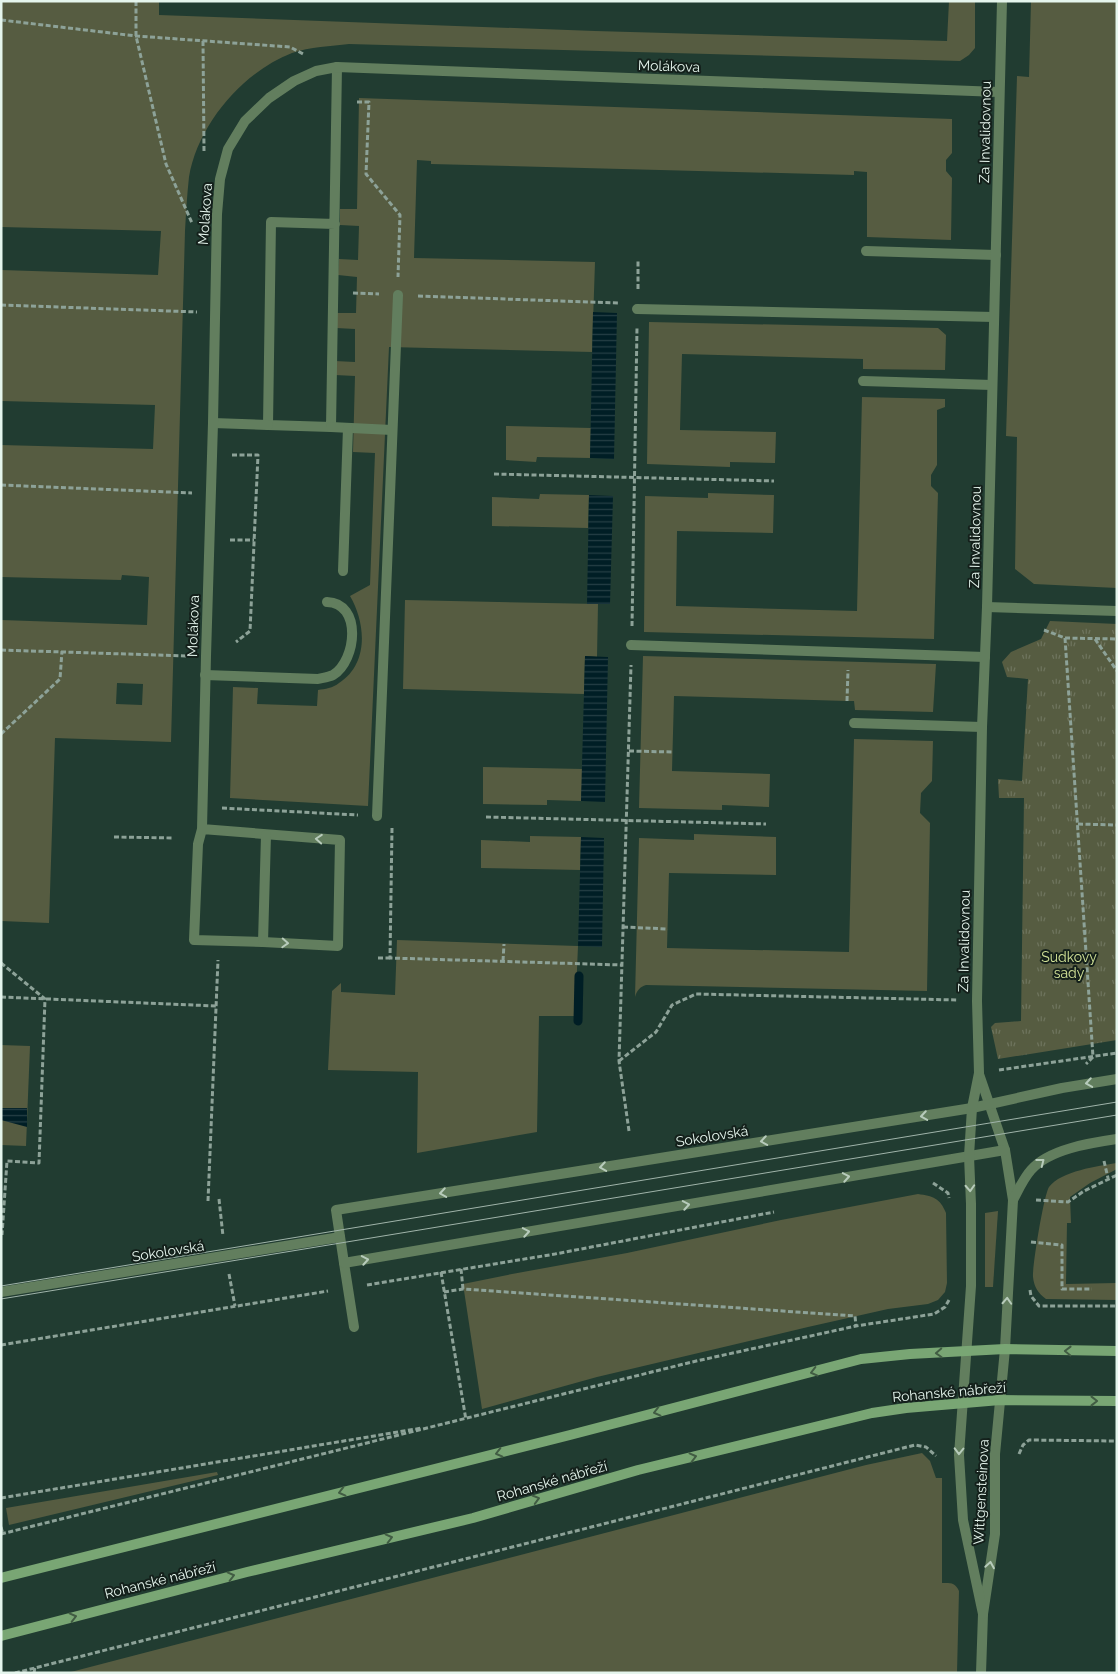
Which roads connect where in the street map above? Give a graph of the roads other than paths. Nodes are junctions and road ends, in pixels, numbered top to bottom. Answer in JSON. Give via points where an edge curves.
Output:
{"nodes":[{"id":1,"x":1002,"y":1,"type":"edge"},
{"id":2,"x":337,"y":67,"type":"junction"},
{"id":3,"x":999,"y":92,"type":"junction"},
{"id":4,"x":335,"y":224,"type":"junction"},
{"id":5,"x":866,"y":251,"type":"dead end"},
{"id":6,"x":996,"y":255,"type":"junction"},
{"id":7,"x":398,"y":295,"type":"road end"},
{"id":8,"x":637,"y":306,"type":"road end"},
{"id":9,"x":994,"y":317,"type":"junction"},
{"id":10,"x":863,"y":381,"type":"dead end"},
{"id":11,"x":992,"y":385,"type":"junction"},
{"id":12,"x":213,"y":424,"type":"junction"},
{"id":13,"x":268,"y":425,"type":"junction"},
{"id":14,"x":331,"y":428,"type":"junction"},
{"id":15,"x":348,"y":428,"type":"junction"},
{"id":16,"x":392,"y":430,"type":"junction"},
{"id":17,"x":343,"y":571,"type":"dead end"},
{"id":18,"x":327,"y":602,"type":"dead end"},
{"id":19,"x":987,"y":607,"type":"junction"},
{"id":20,"x":1117,"y":611,"type":"edge"},
{"id":21,"x":631,"y":645,"type":"road end"},
{"id":22,"x":985,"y":657,"type":"junction"},
{"id":23,"x":205,"y":675,"type":"junction"},
{"id":24,"x":854,"y":723,"type":"dead end"},
{"id":25,"x":982,"y":727,"type":"junction"},
{"id":26,"x":376,"y":816,"type":"road end"},
{"id":27,"x":202,"y":830,"type":"junction"},
{"id":28,"x":266,"y":835,"type":"junction"},
{"id":29,"x":263,"y":942,"type":"junction"},
{"id":30,"x":979,"y":1072,"type":"junction"},
{"id":31,"x":1117,"y":1079,"type":"edge"},
{"id":32,"x":990,"y":1104,"type":"junction"},
{"id":33,"x":972,"y":1108,"type":"junction"},
{"id":34,"x":1117,"y":1139,"type":"edge"},
{"id":35,"x":1005,"y":1150,"type":"junction"},
{"id":36,"x":969,"y":1156,"type":"junction"},
{"id":37,"x":1013,"y":1200,"type":"junction"},
{"id":38,"x":340,"y":1237,"type":"junction"},
{"id":39,"x":344,"y":1264,"type":"junction"},
{"id":40,"x":1,"y":1292,"type":"edge"},
{"id":41,"x":354,"y":1327,"type":"dead end"},
{"id":42,"x":1005,"y":1349,"type":"junction"},
{"id":43,"x":1117,"y":1351,"type":"edge"},
{"id":44,"x":967,"y":1352,"type":"junction"},
{"id":45,"x":1000,"y":1400,"type":"junction"},
{"id":46,"x":1117,"y":1401,"type":"edge"},
{"id":47,"x":962,"y":1403,"type":"junction"},
{"id":48,"x":1,"y":1578,"type":"edge"},
{"id":49,"x":983,"y":1614,"type":"junction"},
{"id":50,"x":1,"y":1636,"type":"edge"},
{"id":51,"x":982,"y":1673,"type":"edge"}],
"edges":[{"from":1,"to":3,"type":"street","name":"Za Invalidovnou"},
{"from":2,"to":3,"type":"street","name":"Molákova"},
{"from":2,"to":4,"type":"street"},
{"from":2,"to":12,"type":"street","name":"Molákova","via":[[316,71],[268,98],[245,121],[228,149],[220,179],[217,214]]},
{"from":3,"to":6,"type":"street","name":"Za Invalidovnou"},
{"from":4,"to":13,"type":"street","via":[[271,222]]},
{"from":4,"to":14,"type":"street"},
{"from":5,"to":6,"type":"street"},
{"from":6,"to":9,"type":"street","name":"Za Invalidovnou"},
{"from":7,"to":16,"type":"street"},
{"from":8,"to":9,"type":"street"},
{"from":9,"to":11,"type":"street","name":"Za Invalidovnou"},
{"from":10,"to":11,"type":"street"},
{"from":11,"to":19,"type":"street","name":"Za Invalidovnou"},
{"from":12,"to":13,"type":"street"},
{"from":12,"to":23,"type":"street","name":"Molákova"},
{"from":13,"to":14,"type":"street"},
{"from":14,"to":15,"type":"street"},
{"from":15,"to":16,"type":"street"},
{"from":15,"to":17,"type":"street"},
{"from":16,"to":26,"type":"street"},
{"from":18,"to":23,"type":"street","via":[[344,608],[352,638],[350,654],[332,676],[318,679]]},
{"from":19,"to":20,"type":"street"},
{"from":19,"to":22,"type":"street","name":"Za Invalidovnou"},
{"from":21,"to":22,"type":"street"},
{"from":22,"to":25,"type":"street","name":"Za Invalidovnou"},
{"from":23,"to":27,"type":"street","name":"Molákova"},
{"from":24,"to":25,"type":"street"},
{"from":25,"to":30,"type":"street","name":"Za Invalidovnou","via":[[977,1001]]},
{"from":27,"to":28,"type":"street","name":"Molákova"},
{"from":27,"to":29,"type":"street","name":"Molákova","via":[[198,844],[194,940]]},
{"from":28,"to":29,"type":"street"},
{"from":29,"to":28,"type":"street","name":"Molákova","one_way":true,"via":[[338,946],[340,840]]},
{"from":30,"to":32,"type":"street","name":"Za Invalidovnou"},
{"from":30,"to":33,"type":"street","name":"Za Invalidovnou"},
{"from":31,"to":32,"type":"street","name":"Sokolovská","one_way":true},
{"from":32,"to":33,"type":"street","name":"Sokolovská"},
{"from":32,"to":35,"type":"street","name":"Za Invalidovnou"},
{"from":33,"to":36,"type":"street","name":"Za Invalidovnou"},
{"from":33,"to":38,"type":"street","name":"Sokolovská","one_way":true,"via":[[336,1210]]},
{"from":37,"to":34,"type":"street","one_way":true,"via":[[1030,1171],[1045,1158]]},
{"from":35,"to":36,"type":"street"},
{"from":35,"to":37,"type":"street","name":"Za Invalidovnou"},
{"from":39,"to":36,"type":"street","one_way":true},
{"from":36,"to":44,"type":"street","name":"Za Invalidovnou","one_way":true,"via":[[972,1278]]},
{"from":42,"to":37,"type":"street","name":"Za Invalidovnou","one_way":true},
{"from":38,"to":39,"type":"street","name":"Sokolovská"},
{"from":38,"to":40,"type":"street","name":"Sokolovská"},
{"from":39,"to":41,"type":"street","name":"Sokolovská"},
{"from":43,"to":42,"type":"main road","one_way":true},
{"from":42,"to":44,"type":"main road"},
{"from":42,"to":45,"type":"street","name":"Za Invalidovnou"},
{"from":44,"to":47,"type":"street","name":"Za Invalidovnou"},
{"from":44,"to":48,"type":"main road","one_way":true,"via":[[861,1359]]},
{"from":45,"to":46,"type":"main road","name":"Rohanské nábřeží","one_way":true},
{"from":45,"to":47,"type":"main road","name":"Rohanské nábřeží"},
{"from":49,"to":45,"type":"street","name":"Wittgensteinova","one_way":true,"via":[[995,1534],[995,1454]]},
{"from":47,"to":49,"type":"street","name":"Wittgensteinova","one_way":true,"via":[[959,1455],[963,1520]]},
{"from":50,"to":47,"type":"main road","name":"Rohanské nábřeží","one_way":true,"via":[[473,1518],[638,1470],[872,1413]]},
{"from":49,"to":51,"type":"street","name":"Wittgensteinova"}]}
